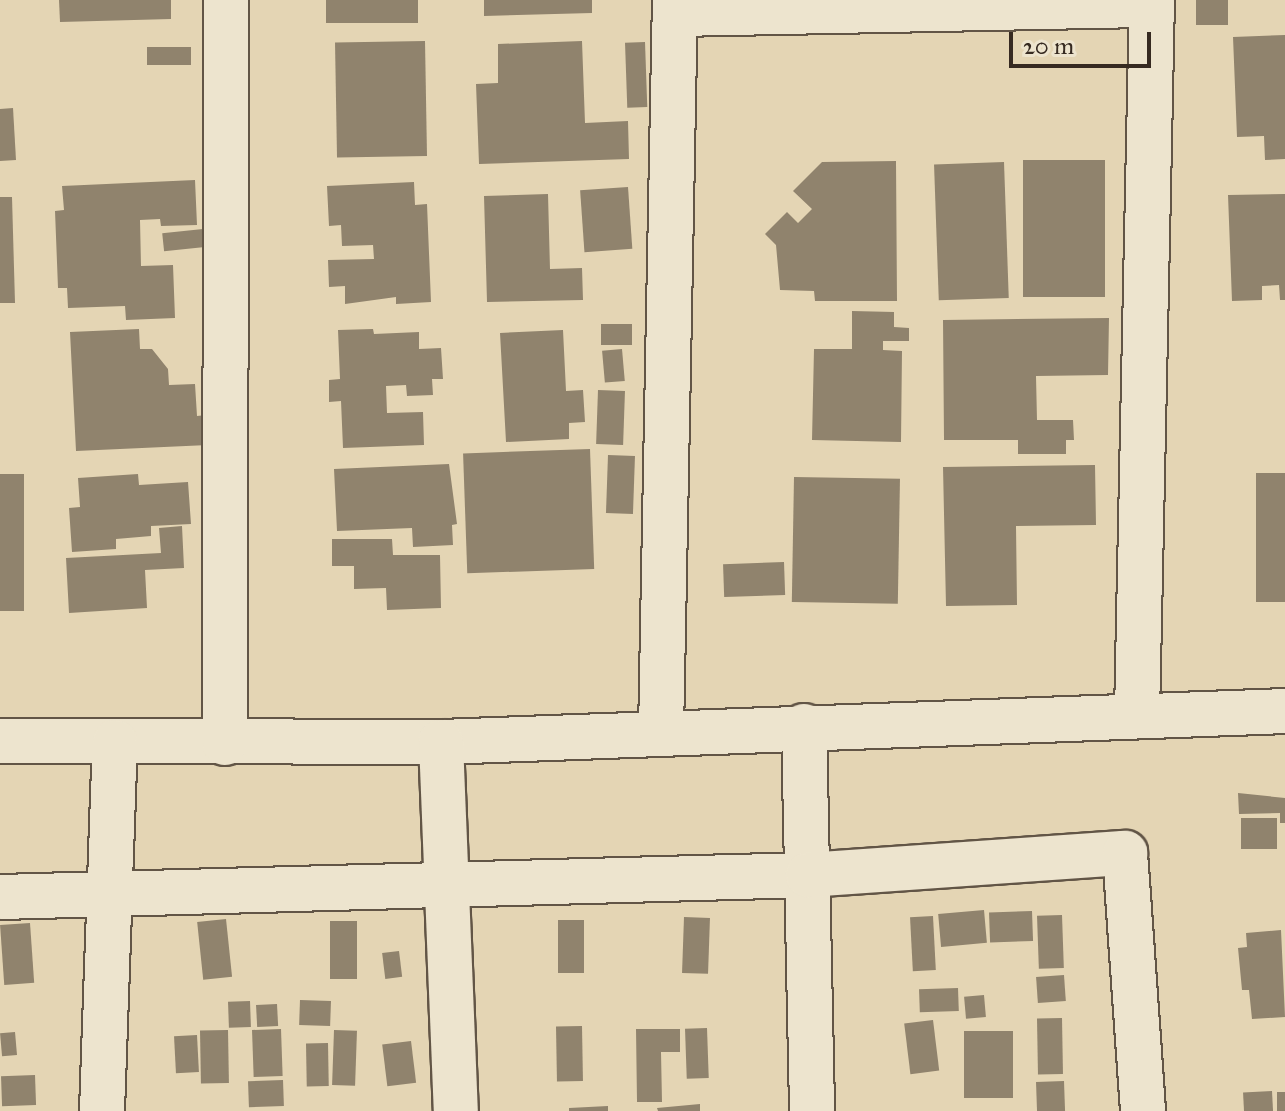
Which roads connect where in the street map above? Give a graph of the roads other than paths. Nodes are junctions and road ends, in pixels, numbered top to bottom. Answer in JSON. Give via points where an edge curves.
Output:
{"nodes":[{"id":1,"x":226,"y":0,"type":"edge"},
{"id":2,"x":1152,"y":3,"type":"edge"},
{"id":3,"x":676,"y":7,"type":"edge"},
{"id":4,"x":1285,"y":711,"type":"edge"},
{"id":5,"x":1137,"y":715,"type":"junction"},
{"id":6,"x":804,"y":726,"type":"junction"},
{"id":7,"x":661,"y":733,"type":"junction"},
{"id":8,"x":0,"y":741,"type":"edge"},
{"id":9,"x":115,"y":742,"type":"junction"},
{"id":10,"x":441,"y":742,"type":"junction"},
{"id":11,"x":225,"y":743,"type":"junction"},
{"id":12,"x":808,"y":875,"type":"junction"},
{"id":13,"x":444,"y":883,"type":"junction"},
{"id":14,"x":108,"y":890,"type":"junction"},
{"id":15,"x":0,"y":897,"type":"edge"},
{"id":16,"x":102,"y":1111,"type":"edge"},
{"id":17,"x":456,"y":1111,"type":"edge"},
{"id":18,"x":812,"y":1111,"type":"edge"},
{"id":19,"x":1143,"y":1111,"type":"edge"}],
"edges":[{"from":1,"to":11,"type":"street"},
{"from":2,"to":3,"type":"street"},
{"from":2,"to":5,"type":"street"},
{"from":3,"to":7,"type":"street"},
{"from":4,"to":5,"type":"street"},
{"from":5,"to":6,"type":"street"},
{"from":6,"to":7,"type":"street"},
{"from":6,"to":12,"type":"street"},
{"from":7,"to":10,"type":"street"},
{"from":8,"to":9,"type":"street"},
{"from":9,"to":11,"type":"street"},
{"from":9,"to":14,"type":"street"},
{"from":10,"to":11,"type":"street"},
{"from":10,"to":13,"type":"street"},
{"from":12,"to":13,"type":"street"},
{"from":12,"to":18,"type":"street"},
{"from":12,"to":19,"type":"street","via":[[1125,853]]},
{"from":13,"to":14,"type":"street"},
{"from":13,"to":17,"type":"street"},
{"from":14,"to":15,"type":"street"},
{"from":14,"to":16,"type":"street"}]}
